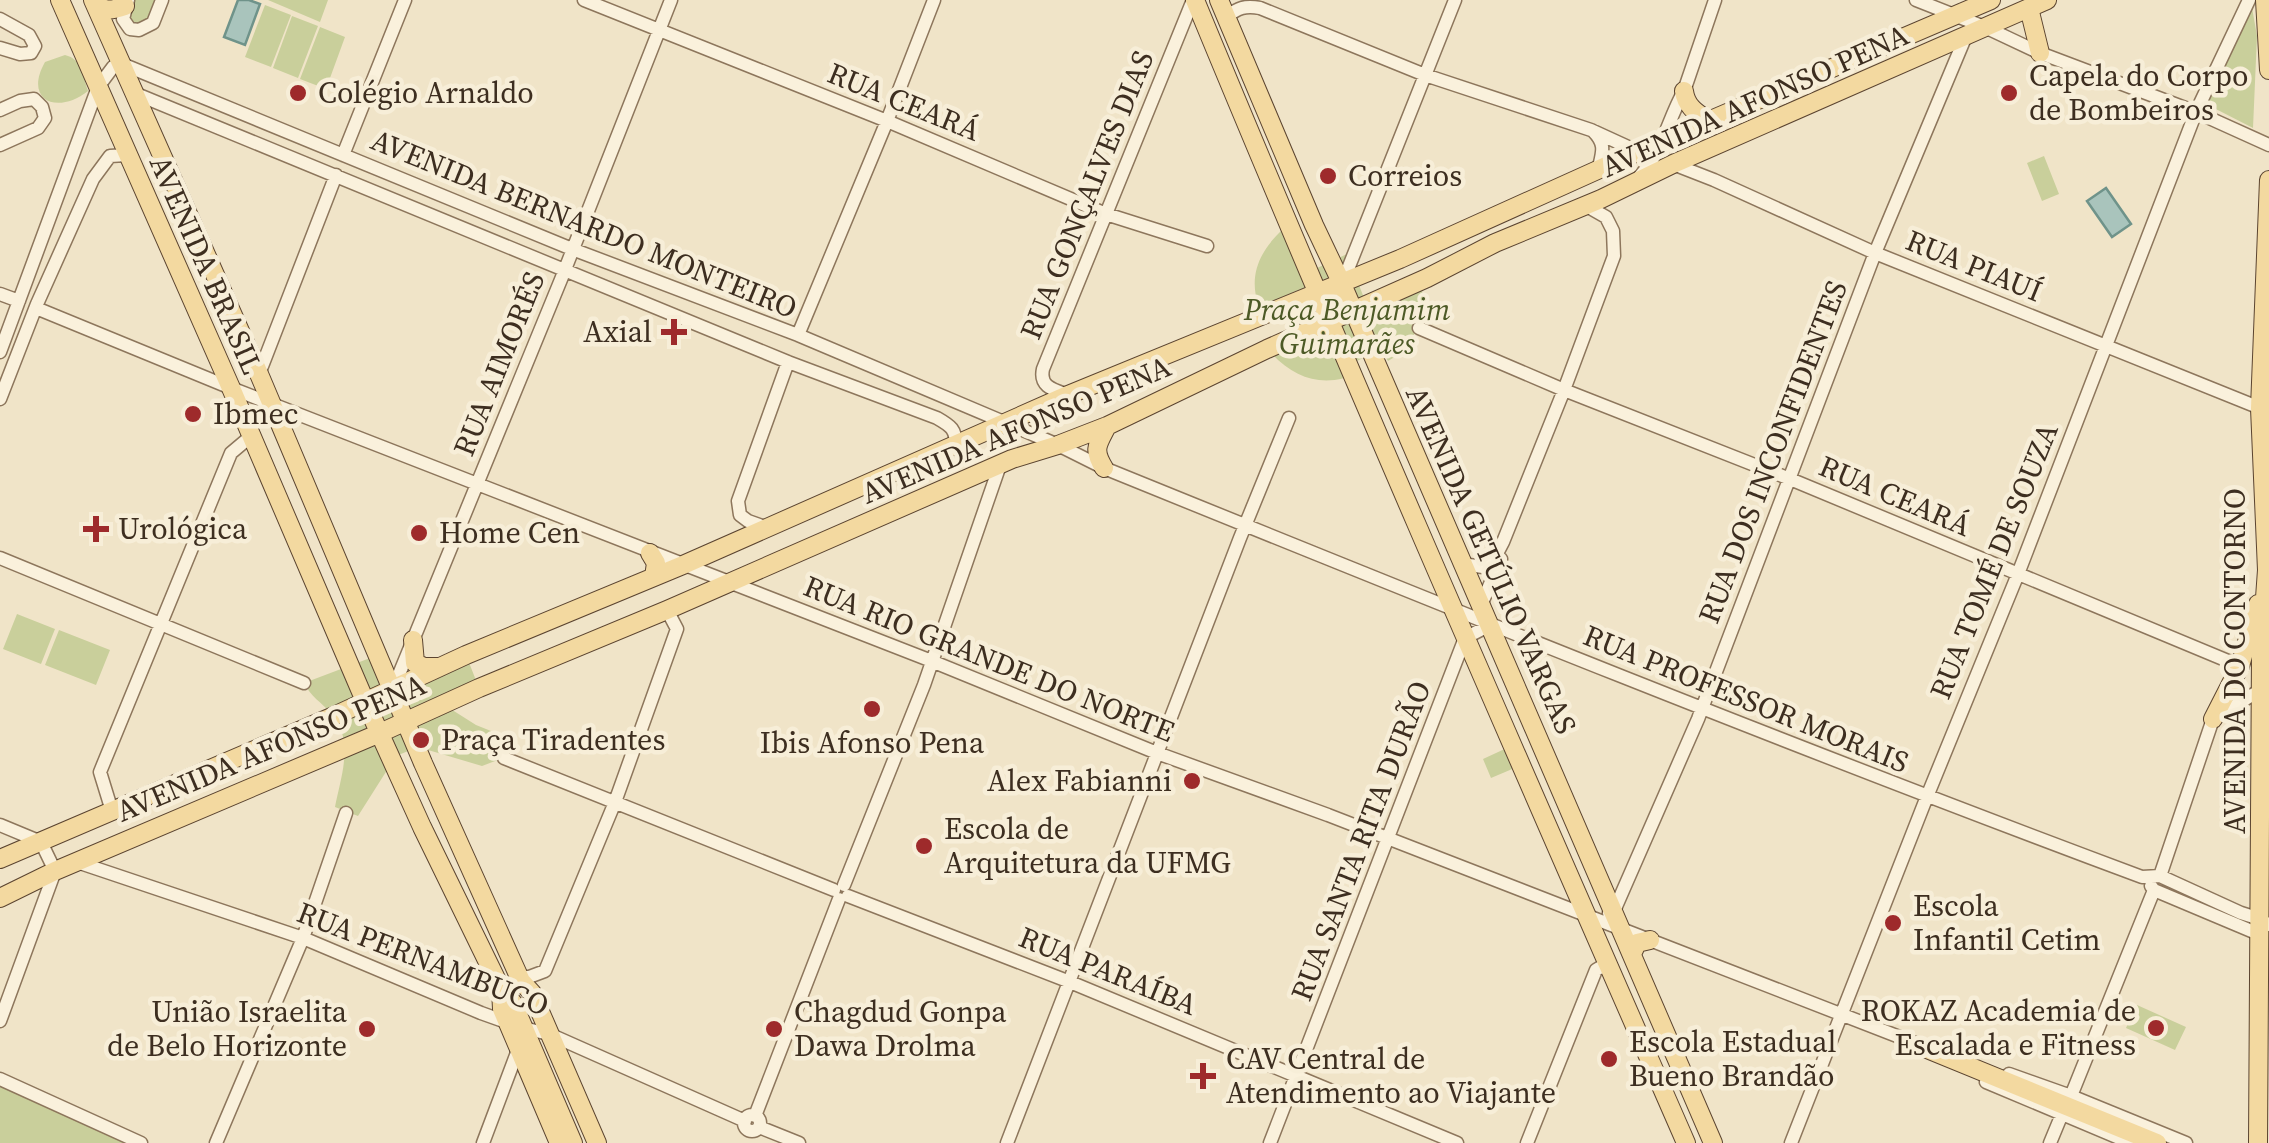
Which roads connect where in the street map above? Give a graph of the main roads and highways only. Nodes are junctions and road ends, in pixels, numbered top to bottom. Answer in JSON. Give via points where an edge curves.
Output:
{"nodes":[{"id":1,"x":60,"y":0,"type":"edge"},
{"id":2,"x":1194,"y":0,"type":"edge"},
{"id":3,"x":2048,"y":0,"type":"edge"},
{"id":4,"x":2265,"y":0,"type":"edge"},
{"id":5,"x":94,"y":2,"type":"edge"},
{"id":6,"x":1985,"y":2,"type":"edge"},
{"id":7,"x":126,"y":3,"type":"edge"},
{"id":8,"x":2024,"y":6,"type":"edge"},
{"id":9,"x":1223,"y":9,"type":"edge"},
{"id":10,"x":2040,"y":53,"type":"road end"},
{"id":11,"x":2269,"y":70,"type":"edge"},
{"id":12,"x":1684,"y":91,"type":"road end"},
{"id":13,"x":1710,"y":122,"type":"junction"},
{"id":14,"x":2269,"y":180,"type":"edge"},
{"id":15,"x":1342,"y":284,"type":"junction"},
{"id":16,"x":1319,"y":292,"type":"junction"},
{"id":17,"x":1353,"y":311,"type":"junction"},
{"id":18,"x":1330,"y":320,"type":"junction"},
{"id":19,"x":270,"y":348,"type":"road end"},
{"id":20,"x":250,"y":354,"type":"junction"},
{"id":21,"x":259,"y":374,"type":"junction"},
{"id":22,"x":231,"y":388,"type":"junction"},
{"id":23,"x":1108,"y":426,"type":"junction"},
{"id":24,"x":1104,"y":468,"type":"road end"},
{"id":25,"x":650,"y":554,"type":"road end"},
{"id":26,"x":2267,"y":570,"type":"edge"},
{"id":27,"x":654,"y":577,"type":"junction"},
{"id":28,"x":413,"y":640,"type":"road end"},
{"id":29,"x":439,"y":666,"type":"junction"},
{"id":30,"x":2266,"y":686,"type":"edge"},
{"id":31,"x":393,"y":688,"type":"junction"},
{"id":32,"x":365,"y":701,"type":"junction"},
{"id":33,"x":2213,"y":719,"type":"road end"},
{"id":34,"x":406,"y":720,"type":"junction"},
{"id":35,"x":380,"y":733,"type":"junction"},
{"id":36,"x":0,"y":859,"type":"edge"},
{"id":37,"x":0,"y":898,"type":"edge"},
{"id":38,"x":2265,"y":931,"type":"edge"},
{"id":39,"x":1650,"y":940,"type":"road end"},
{"id":40,"x":1632,"y":954,"type":"junction"},
{"id":41,"x":516,"y":1008,"type":"junction"},
{"id":42,"x":1928,"y":1049,"type":"road end"},
{"id":43,"x":559,"y":1143,"type":"edge"},
{"id":44,"x":573,"y":1143,"type":"edge"},
{"id":45,"x":584,"y":1143,"type":"edge"},
{"id":46,"x":596,"y":1143,"type":"edge"},
{"id":47,"x":1686,"y":1143,"type":"edge"},
{"id":48,"x":1714,"y":1143,"type":"edge"},
{"id":49,"x":2157,"y":1143,"type":"edge"},
{"id":50,"x":2258,"y":1143,"type":"edge"}],
"edges":[{"from":1,"to":22,"type":"main road","name":"AVENIDA BRASIL"},
{"from":2,"to":16,"type":"main road","name":"AVENIDA GETÚLIO VARGAS"},
{"from":3,"to":8,"type":"main road","name":"AVENIDA AFONSO PENA"},
{"from":4,"to":11,"type":"main road"},
{"from":5,"to":7,"type":"main road","via":[[103,10]]},
{"from":5,"to":20,"type":"main road","name":"AVENIDA BRASIL"},
{"from":6,"to":13,"type":"main road","name":"AVENIDA AFONSO PENA"},
{"from":8,"to":10,"type":"main road"},
{"from":8,"to":17,"type":"main road","name":"AVENIDA AFONSO PENA"},
{"from":9,"to":15,"type":"main road","name":"AVENIDA GETÚLIO VARGAS"},
{"from":12,"to":13,"type":"main road","via":[[1685,102]]},
{"from":13,"to":15,"type":"main road","name":"AVENIDA AFONSO PENA"},
{"from":14,"to":26,"type":"main road","name":"AVENIDA DO CONTORNO","via":[[2260,408]]},
{"from":15,"to":16,"type":"main road","name":"AVENIDA AFONSO PENA"},
{"from":15,"to":17,"type":"main road","name":"AVENIDA GETÚLIO VARGAS"},
{"from":16,"to":18,"type":"main road","name":"AVENIDA GETÚLIO VARGAS"},
{"from":16,"to":27,"type":"main road","name":"AVENIDA AFONSO PENA"},
{"from":17,"to":18,"type":"main road","name":"AVENIDA AFONSO PENA"},
{"from":17,"to":40,"type":"main road","name":"AVENIDA GETÚLIO VARGAS"},
{"from":18,"to":23,"type":"main road","name":"AVENIDA AFONSO PENA"},
{"from":18,"to":47,"type":"main road","name":"AVENIDA GETÚLIO VARGAS"},
{"from":19,"to":20,"type":"main road"},
{"from":20,"to":21,"type":"main road","name":"AVENIDA BRASIL"},
{"from":21,"to":22,"type":"main road"},
{"from":21,"to":31,"type":"main road","name":"AVENIDA BRASIL","via":[[287,419]]},
{"from":22,"to":32,"type":"main road","name":"AVENIDA BRASIL"},
{"from":23,"to":24,"type":"main road","via":[[1097,445]]},
{"from":23,"to":34,"type":"main road","name":"AVENIDA AFONSO PENA","via":[[1000,464]]},
{"from":25,"to":27,"type":"main road"},
{"from":26,"to":30,"type":"main road","name":"AVENIDA DO CONTORNO"},
{"from":26,"to":33,"type":"main road"},
{"from":27,"to":29,"type":"main road","name":"AVENIDA AFONSO PENA"},
{"from":28,"to":29,"type":"main road","via":[[415,662]]},
{"from":29,"to":31,"type":"main road","name":"AVENIDA AFONSO PENA"},
{"from":30,"to":38,"type":"main road","name":"AVENIDA DO CONTORNO"},
{"from":31,"to":32,"type":"main road","name":"AVENIDA AFONSO PENA"},
{"from":31,"to":34,"type":"main road","name":"AVENIDA BRASIL"},
{"from":32,"to":35,"type":"main road","name":"AVENIDA BRASIL"},
{"from":32,"to":36,"type":"main road","name":"AVENIDA AFONSO PENA"},
{"from":34,"to":35,"type":"main road","name":"AVENIDA AFONSO PENA"},
{"from":34,"to":41,"type":"main road","name":"AVENIDA BRASIL"},
{"from":35,"to":37,"type":"main road","name":"AVENIDA AFONSO PENA"},
{"from":35,"to":41,"type":"main road","name":"AVENIDA BRASIL"},
{"from":38,"to":50,"type":"main road","name":"AVENIDA DO CONTORNO"},
{"from":39,"to":40,"type":"main road","via":[[1637,943]]},
{"from":40,"to":48,"type":"main road","name":"AVENIDA GETÚLIO VARGAS"},
{"from":41,"to":43,"type":"main road","name":"AVENIDA BRASIL","via":[[518,1050]]},
{"from":41,"to":44,"type":"main road","name":"AVENIDA BRASIL"},
{"from":41,"to":45,"type":"main road","name":"AVENIDA BRASIL"},
{"from":41,"to":46,"type":"main road","name":"AVENIDA BRASIL"},
{"from":42,"to":49,"type":"main road"}]}
